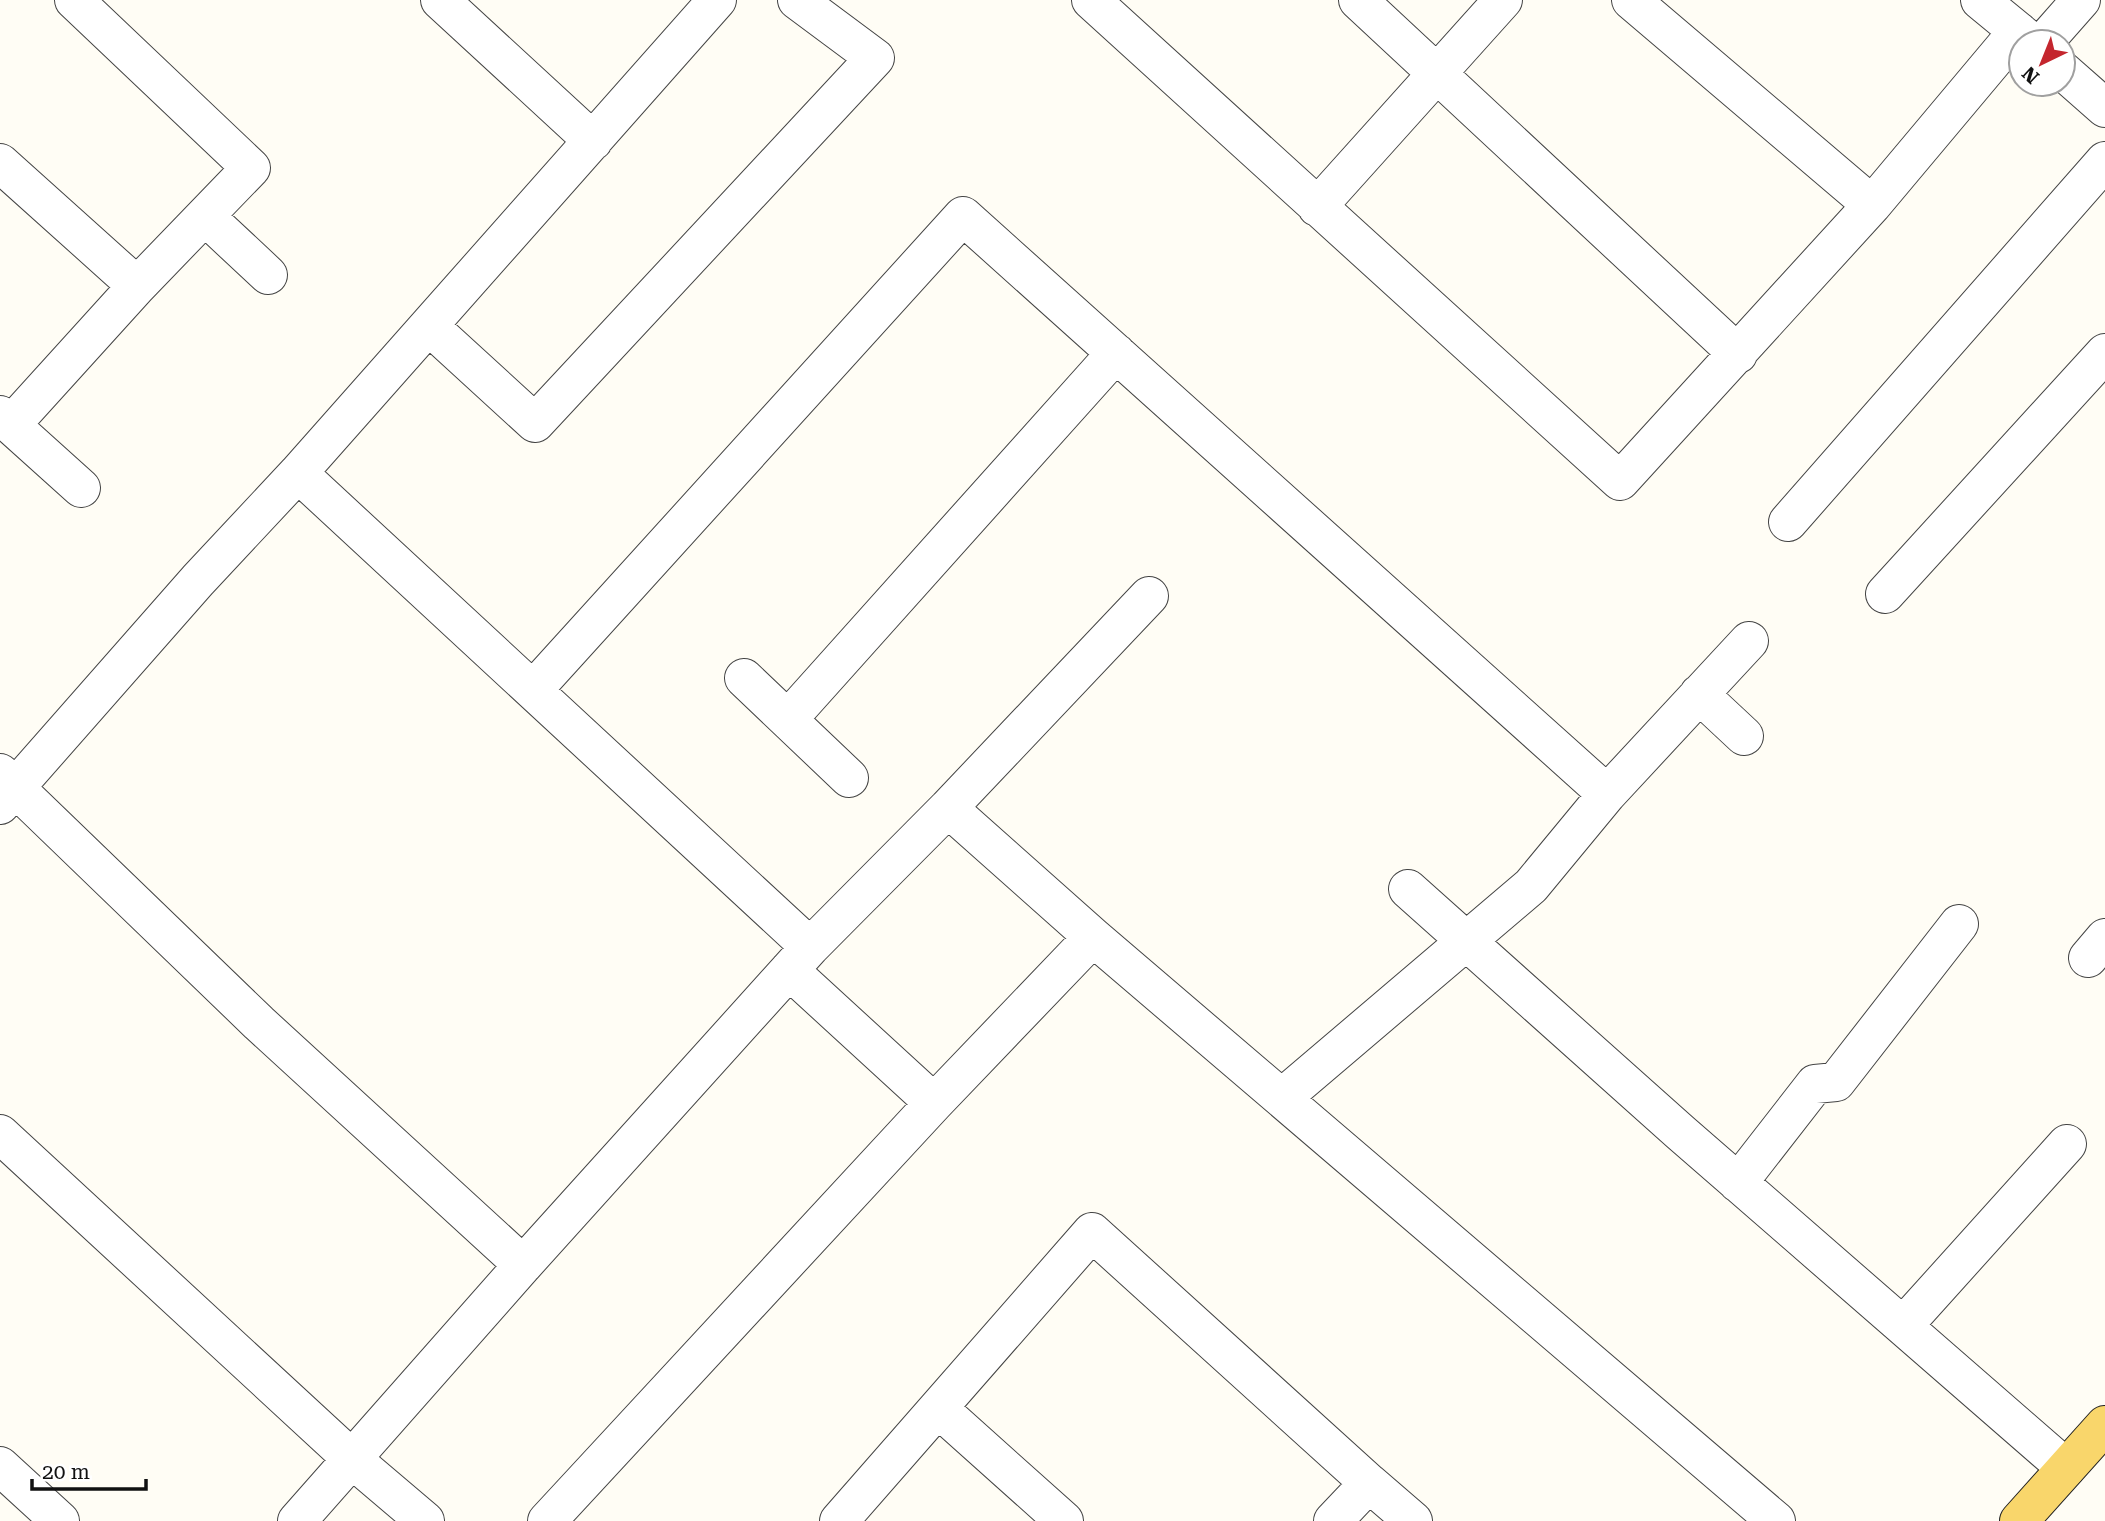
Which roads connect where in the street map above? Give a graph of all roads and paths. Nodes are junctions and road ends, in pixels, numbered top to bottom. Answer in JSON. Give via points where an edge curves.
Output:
{"nodes":[{"id":1,"x":74,"y":0,"type":"edge"},
{"id":2,"x":440,"y":0,"type":"edge"},
{"id":3,"x":717,"y":0,"type":"edge"},
{"id":4,"x":797,"y":0,"type":"edge"},
{"id":5,"x":1091,"y":0,"type":"edge"},
{"id":6,"x":1358,"y":0,"type":"edge"},
{"id":7,"x":1503,"y":0,"type":"edge"},
{"id":8,"x":1630,"y":0,"type":"edge"},
{"id":9,"x":2081,"y":0,"type":"edge"},
{"id":10,"x":2016,"y":22,"type":"edge"},
{"id":11,"x":1439,"y":74,"type":"junction"},
{"id":12,"x":2077,"y":83,"type":"edge"},
{"id":13,"x":2105,"y":108,"type":"edge"},
{"id":14,"x":593,"y":141,"type":"junction"},
{"id":15,"x":2105,"y":161,"type":"edge"},
{"id":16,"x":0,"y":163,"type":"edge"},
{"id":17,"x":1872,"y":205,"type":"junction"},
{"id":18,"x":1317,"y":207,"type":"junction"},
{"id":19,"x":205,"y":216,"type":"junction"},
{"id":20,"x":268,"y":275,"type":"dead end"},
{"id":21,"x":137,"y":286,"type":"junction"},
{"id":22,"x":429,"y":326,"type":"junction"},
{"id":23,"x":1116,"y":353,"type":"junction"},
{"id":24,"x":2105,"y":353,"type":"edge"},
{"id":25,"x":1738,"y":354,"type":"junction"},
{"id":26,"x":5,"y":420,"type":"edge"},
{"id":27,"x":299,"y":473,"type":"junction"},
{"id":28,"x":81,"y":488,"type":"dead end"},
{"id":29,"x":1788,"y":522,"type":"dead end"},
{"id":30,"x":1885,"y":594,"type":"dead end"},
{"id":31,"x":1149,"y":596,"type":"dead end"},
{"id":32,"x":1749,"y":641,"type":"dead end"},
{"id":33,"x":744,"y":678,"type":"dead end"},
{"id":34,"x":533,"y":690,"type":"junction"},
{"id":35,"x":1699,"y":695,"type":"junction"},
{"id":36,"x":789,"y":718,"type":"junction"},
{"id":37,"x":1744,"y":736,"type":"dead end"},
{"id":38,"x":849,"y":778,"type":"dead end"},
{"id":39,"x":5,"y":789,"type":"edge"},
{"id":40,"x":1607,"y":794,"type":"junction"},
{"id":41,"x":948,"y":808,"type":"junction"},
{"id":42,"x":1408,"y":888,"type":"dead end"},
{"id":43,"x":1959,"y":924,"type":"dead end"},
{"id":44,"x":1093,"y":937,"type":"junction"},
{"id":45,"x":1466,"y":941,"type":"junction"},
{"id":46,"x":799,"y":958,"type":"junction"},
{"id":47,"x":1283,"y":1097,"type":"junction"},
{"id":48,"x":934,"y":1103,"type":"junction"},
{"id":49,"x":0,"y":1134,"type":"edge"},
{"id":50,"x":2067,"y":1144,"type":"dead end"},
{"id":51,"x":1738,"y":1183,"type":"junction"},
{"id":52,"x":523,"y":1265,"type":"junction"},
{"id":53,"x":1903,"y":1326,"type":"junction"},
{"id":54,"x":939,"y":1409,"type":"junction"},
{"id":55,"x":2105,"y":1425,"type":"edge"},
{"id":56,"x":352,"y":1458,"type":"junction"},
{"id":57,"x":0,"y":1466,"type":"edge"},
{"id":58,"x":2066,"y":1468,"type":"junction"},
{"id":59,"x":1369,"y":1483,"type":"junction"},
{"id":60,"x":60,"y":1521,"type":"edge"},
{"id":61,"x":297,"y":1521,"type":"edge"},
{"id":62,"x":425,"y":1521,"type":"edge"},
{"id":63,"x":547,"y":1521,"type":"edge"},
{"id":64,"x":839,"y":1521,"type":"edge"},
{"id":65,"x":1064,"y":1521,"type":"edge"},
{"id":66,"x":1334,"y":1521,"type":"edge"},
{"id":67,"x":1413,"y":1521,"type":"edge"},
{"id":68,"x":1776,"y":1521,"type":"edge"},
{"id":69,"x":2019,"y":1521,"type":"edge"}],
"edges":[{"from":1,"to":19,"type":"street","via":[[251,168]]},
{"from":2,"to":14,"type":"street"},
{"from":3,"to":14,"type":"street"},
{"from":4,"to":22,"type":"street","via":[[875,58],[535,423]]},
{"from":5,"to":18,"type":"street"},
{"from":6,"to":11,"type":"street"},
{"from":7,"to":11,"type":"street"},
{"from":8,"to":17,"type":"street"},
{"from":9,"to":10,"type":"street"},
{"from":10,"to":17,"type":"street"},
{"from":11,"to":18,"type":"street"},
{"from":11,"to":25,"type":"street"},
{"from":12,"to":13,"type":"street"},
{"from":14,"to":22,"type":"street"},
{"from":15,"to":29,"type":"street"},
{"from":16,"to":21,"type":"street"},
{"from":17,"to":25,"type":"street"},
{"from":18,"to":25,"type":"street","via":[[1620,481]]},
{"from":19,"to":20,"type":"street"},
{"from":19,"to":21,"type":"street"},
{"from":21,"to":26,"type":"street"},
{"from":22,"to":27,"type":"street"},
{"from":23,"to":34,"type":"street","via":[[964,216]]},
{"from":23,"to":36,"type":"street"},
{"from":23,"to":40,"type":"street"},
{"from":24,"to":30,"type":"street"},
{"from":26,"to":28,"type":"street"},
{"from":27,"to":34,"type":"street"},
{"from":27,"to":39,"type":"street"},
{"from":31,"to":41,"type":"street"},
{"from":32,"to":35,"type":"street"},
{"from":33,"to":36,"type":"street"},
{"from":34,"to":46,"type":"street"},
{"from":35,"to":37,"type":"street"},
{"from":35,"to":40,"type":"street"},
{"from":36,"to":38,"type":"street"},
{"from":39,"to":52,"type":"street"},
{"from":40,"to":45,"type":"street","via":[[1531,886]]},
{"from":41,"to":44,"type":"street"},
{"from":41,"to":46,"type":"street"},
{"from":42,"to":45,"type":"street"},
{"from":43,"to":51,"type":"street","via":[[1836,1082],[1815,1084]]},
{"from":44,"to":47,"type":"street"},
{"from":44,"to":48,"type":"street"},
{"from":45,"to":47,"type":"street"},
{"from":45,"to":51,"type":"street"},
{"from":46,"to":48,"type":"street"},
{"from":46,"to":52,"type":"street"},
{"from":47,"to":68,"type":"street"},
{"from":48,"to":63,"type":"street"},
{"from":49,"to":56,"type":"street"},
{"from":50,"to":53,"type":"street"},
{"from":51,"to":53,"type":"street"},
{"from":52,"to":56,"type":"street"},
{"from":53,"to":58,"type":"street"},
{"from":54,"to":59,"type":"street","via":[[1092,1232]]},
{"from":54,"to":64,"type":"street"},
{"from":54,"to":65,"type":"street"},
{"from":55,"to":58,"type":"main road"},
{"from":56,"to":61,"type":"street"},
{"from":56,"to":62,"type":"street"},
{"from":57,"to":60,"type":"street"},
{"from":58,"to":69,"type":"main road"},
{"from":59,"to":66,"type":"street"},
{"from":59,"to":67,"type":"street"}]}
